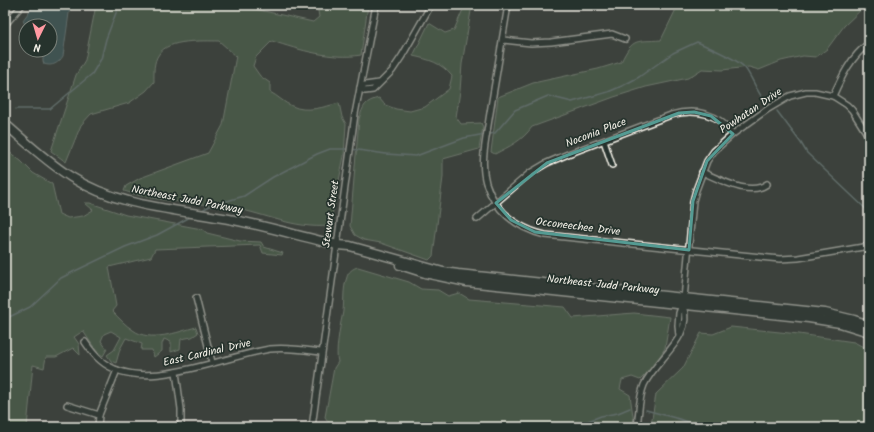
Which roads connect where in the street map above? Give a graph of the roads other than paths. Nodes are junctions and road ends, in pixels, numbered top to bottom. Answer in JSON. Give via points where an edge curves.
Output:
{"nodes":[{"id":1,"x":376,"y":5,"type":"edge"},
{"id":2,"x":431,"y":5,"type":"edge"},
{"id":3,"x":508,"y":5,"type":"edge"},
{"id":4,"x":20,"y":6,"type":"edge"},
{"id":5,"x":5,"y":25,"type":"edge"},
{"id":6,"x":625,"y":39,"type":"dead end"},
{"id":7,"x":503,"y":40,"type":"junction"},
{"id":8,"x":869,"y":43,"type":"edge"},
{"id":9,"x":360,"y":88,"type":"junction"},
{"id":10,"x":833,"y":96,"type":"junction"},
{"id":11,"x":5,"y":124,"type":"edge"},
{"id":12,"x":733,"y":134,"type":"junction"},
{"id":13,"x":869,"y":137,"type":"edge"},
{"id":14,"x":604,"y":141,"type":"junction"},
{"id":15,"x":612,"y":165,"type":"dead end"},
{"id":16,"x":702,"y":172,"type":"junction"},
{"id":17,"x":767,"y":184,"type":"dead end"},
{"id":18,"x":496,"y":203,"type":"junction"},
{"id":19,"x":477,"y":219,"type":"dead end"},
{"id":20,"x":338,"y":245,"type":"junction"},
{"id":21,"x":869,"y":246,"type":"edge"},
{"id":22,"x":689,"y":250,"type":"junction"},
{"id":23,"x":196,"y":298,"type":"dead end"},
{"id":24,"x":684,"y":302,"type":"junction"},
{"id":25,"x":869,"y":325,"type":"edge"},
{"id":26,"x":869,"y":332,"type":"edge"},
{"id":27,"x":84,"y":342,"type":"dead end"},
{"id":28,"x":321,"y":352,"type":"junction"},
{"id":29,"x":212,"y":362,"type":"junction"},
{"id":30,"x":117,"y":370,"type":"junction"},
{"id":31,"x":176,"y":372,"type":"junction"},
{"id":32,"x":67,"y":405,"type":"dead end"},
{"id":33,"x":99,"y":415,"type":"junction"},
{"id":34,"x":98,"y":427,"type":"edge"},
{"id":35,"x":181,"y":427,"type":"edge"},
{"id":36,"x":312,"y":427,"type":"edge"},
{"id":37,"x":637,"y":427,"type":"edge"}],
"edges":[{"from":1,"to":9,"type":"street","name":"Stewart Street"},
{"from":2,"to":9,"type":"street","via":[[397,64],[386,78],[379,83]]},
{"from":3,"to":7,"type":"street","name":"Occoneechee Drive"},
{"from":4,"to":5,"type":"street"},
{"from":6,"to":7,"type":"street","via":[[612,34],[551,42]]},
{"from":7,"to":18,"type":"street","name":"Occoneechee Drive","via":[[484,159],[486,183]]},
{"from":8,"to":10,"type":"street","via":[[854,57]]},
{"from":9,"to":20,"type":"street","name":"Stewart Street"},
{"from":10,"to":12,"type":"street","name":"Powhatan Drive","via":[[815,92],[790,96]]},
{"from":10,"to":13,"type":"street","name":"Powhatan Drive","via":[[852,110]]},
{"from":11,"to":20,"type":"highway","name":"Northeast Judd Parkway","via":[[72,178],[104,193],[134,203],[234,220]]},
{"from":12,"to":14,"type":"street","name":"Noconia Place","via":[[721,121],[712,116],[702,112],[686,112],[671,115]]},
{"from":12,"to":16,"type":"street","name":"Powhatan Drive","via":[[714,151]]},
{"from":14,"to":15,"type":"street"},
{"from":14,"to":18,"type":"street","name":"Noconia Place","via":[[557,158],[538,168]]},
{"from":16,"to":17,"type":"street","via":[[725,182],[749,188],[758,189]]},
{"from":16,"to":22,"type":"street","name":"Powhatan Drive","via":[[694,201]]},
{"from":18,"to":19,"type":"street","name":"Noconia Place"},
{"from":18,"to":22,"type":"street","name":"Occoneechee Drive","via":[[511,220],[535,232]]},
{"from":20,"to":24,"type":"highway","name":"Northeast Judd Parkway","via":[[425,273],[467,282]]},
{"from":20,"to":28,"type":"street","name":"Stewart Street"},
{"from":21,"to":22,"type":"street","name":"Occoneechee Drive","via":[[788,259]]},
{"from":22,"to":24,"type":"street","name":"Powhatan Drive"},
{"from":23,"to":29,"type":"street"},
{"from":24,"to":25,"type":"highway","name":"Northeast Judd Parkway","via":[[825,313]]},
{"from":24,"to":26,"type":"highway","name":"Northeast Judd Parkway","via":[[826,320]]},
{"from":24,"to":37,"type":"street","name":"Powhatan Drive","via":[[679,313],[679,335],[673,347],[645,383]]},
{"from":27,"to":30,"type":"street","name":"East Cardinal Drive","via":[[100,361]]},
{"from":28,"to":29,"type":"street","name":"East Cardinal Drive","via":[[271,349]]},
{"from":28,"to":36,"type":"street","name":"Stewart Street"},
{"from":29,"to":31,"type":"street","name":"East Cardinal Drive"},
{"from":30,"to":31,"type":"street","name":"East Cardinal Drive","via":[[138,375]]},
{"from":30,"to":33,"type":"street"},
{"from":31,"to":35,"type":"street"},
{"from":32,"to":33,"type":"street"},
{"from":33,"to":34,"type":"street"}]}
